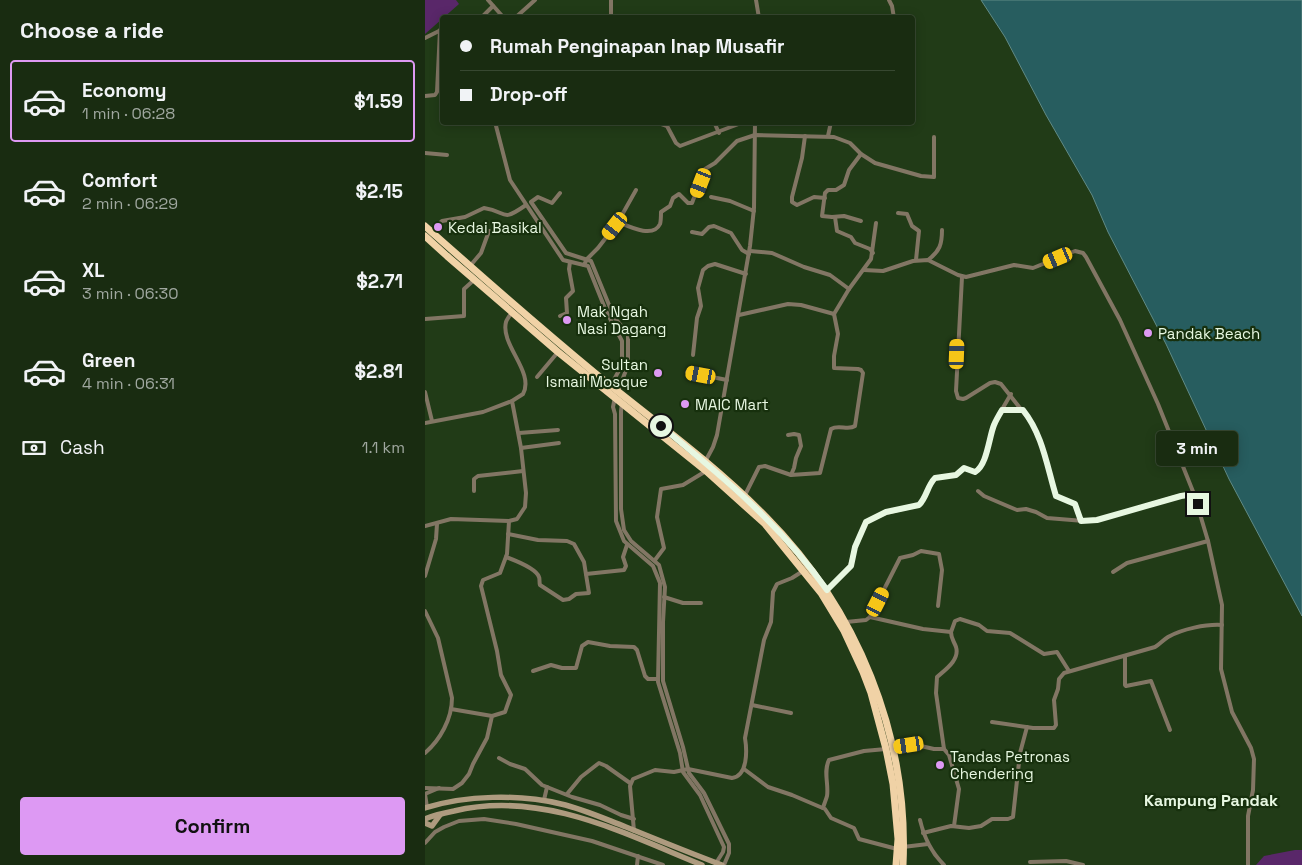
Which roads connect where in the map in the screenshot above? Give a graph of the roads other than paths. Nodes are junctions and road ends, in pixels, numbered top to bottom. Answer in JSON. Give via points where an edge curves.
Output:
{"nodes":[{"id":1,"x":488,"y":0,"type":"edge"},
{"id":2,"x":535,"y":0,"type":"edge"},
{"id":3,"x":611,"y":0,"type":"edge"},
{"id":4,"x":889,"y":0,"type":"edge"},
{"id":5,"x":758,"y":1,"type":"edge"},
{"id":6,"x":492,"y":7,"type":"junction"},
{"id":7,"x":484,"y":15,"type":"edge"},
{"id":8,"x":501,"y":15,"type":"edge"},
{"id":9,"x":518,"y":15,"type":"edge"},
{"id":10,"x":611,"y":15,"type":"edge"},
{"id":11,"x":759,"y":15,"type":"edge"},
{"id":12,"x":894,"y":15,"type":"edge"},
{"id":13,"x":440,"y":30,"type":"edge"},
{"id":14,"x":425,"y":38,"type":"edge"},
{"id":15,"x":440,"y":45,"type":"edge"},
{"id":16,"x":425,"y":96,"type":"edge"},
{"id":17,"x":496,"y":125,"type":"edge"},
{"id":18,"x":664,"y":125,"type":"edge"},
{"id":19,"x":716,"y":125,"type":"edge"},
{"id":20,"x":736,"y":125,"type":"edge"},
{"id":21,"x":755,"y":125,"type":"edge"},
{"id":22,"x":830,"y":125,"type":"edge"},
{"id":23,"x":719,"y":132,"type":"junction"},
{"id":24,"x":755,"y":135,"type":"junction"},
{"id":25,"x":805,"y":136,"type":"junction"},
{"id":26,"x":828,"y":136,"type":"junction"},
{"id":27,"x":934,"y":137,"type":"dead end"},
{"id":28,"x":425,"y":153,"type":"edge"},
{"id":29,"x":861,"y":154,"type":"junction"},
{"id":30,"x":447,"y":155,"type":"dead end"},
{"id":31,"x":636,"y":190,"type":"dead end"},
{"id":32,"x":560,"y":193,"type":"dead end"},
{"id":33,"x":711,"y":197,"type":"dead end"},
{"id":34,"x":825,"y":198,"type":"junction"},
{"id":35,"x":527,"y":205,"type":"junction"},
{"id":36,"x":754,"y":211,"type":"junction"},
{"id":37,"x":898,"y":213,"type":"dead end"},
{"id":38,"x":835,"y":217,"type":"junction"},
{"id":39,"x":618,"y":222,"type":"junction"},
{"id":40,"x":861,"y":222,"type":"dead end"},
{"id":41,"x":876,"y":223,"type":"dead end"},
{"id":42,"x":942,"y":230,"type":"dead end"},
{"id":43,"x":427,"y":231,"type":"edge"},
{"id":44,"x":489,"y":231,"type":"dead end"},
{"id":45,"x":692,"y":232,"type":"dead end"},
{"id":46,"x":750,"y":250,"type":"junction"},
{"id":47,"x":873,"y":253,"type":"junction"},
{"id":48,"x":587,"y":259,"type":"junction"},
{"id":49,"x":916,"y":260,"type":"junction"},
{"id":50,"x":928,"y":260,"type":"junction"},
{"id":51,"x":570,"y":262,"type":"junction"},
{"id":52,"x":584,"y":265,"type":"junction"},
{"id":53,"x":470,"y":266,"type":"junction"},
{"id":54,"x":864,"y":270,"type":"junction"},
{"id":55,"x":746,"y":274,"type":"junction"},
{"id":56,"x":961,"y":276,"type":"junction"},
{"id":57,"x":485,"y":278,"type":"junction"},
{"id":58,"x":476,"y":282,"type":"junction"},
{"id":59,"x":849,"y":289,"type":"junction"},
{"id":60,"x":512,"y":312,"type":"junction"},
{"id":61,"x":834,"y":314,"type":"junction"},
{"id":62,"x":739,"y":315,"type":"junction"},
{"id":63,"x":560,"y":316,"type":"dead end"},
{"id":64,"x":425,"y":319,"type":"edge"},
{"id":65,"x":558,"y":352,"type":"junction"},
{"id":66,"x":693,"y":355,"type":"dead end"},
{"id":67,"x":687,"y":372,"type":"dead end"},
{"id":68,"x":537,"y":377,"type":"dead end"},
{"id":69,"x":727,"y":380,"type":"junction"},
{"id":70,"x":611,"y":386,"type":"junction"},
{"id":71,"x":425,"y":392,"type":"edge"},
{"id":72,"x":616,"y":394,"type":"junction"},
{"id":73,"x":1011,"y":394,"type":"junction"},
{"id":74,"x":512,"y":401,"type":"junction"},
{"id":75,"x":623,"y":404,"type":"junction"},
{"id":76,"x":1002,"y":410,"type":"junction"},
{"id":77,"x":1023,"y":410,"type":"junction"},
{"id":78,"x":432,"y":420,"type":"junction"},
{"id":79,"x":425,"y":423,"type":"edge"},
{"id":80,"x":559,"y":430,"type":"dead end"},
{"id":81,"x":519,"y":433,"type":"junction"},
{"id":82,"x":788,"y":436,"type":"dead end"},
{"id":83,"x":559,"y":443,"type":"dead end"},
{"id":84,"x":521,"y":448,"type":"junction"},
{"id":85,"x":705,"y":462,"type":"junction"},
{"id":86,"x":523,"y":471,"type":"junction"},
{"id":87,"x":706,"y":471,"type":"junction"},
{"id":88,"x":791,"y":475,"type":"junction"},
{"id":89,"x":475,"y":491,"type":"dead end"},
{"id":90,"x":978,"y":491,"type":"dead end"},
{"id":91,"x":1194,"y":494,"type":"junction"},
{"id":92,"x":744,"y":497,"type":"junction"},
{"id":93,"x":509,"y":521,"type":"junction"},
{"id":94,"x":1081,"y":521,"type":"junction"},
{"id":95,"x":437,"y":524,"type":"junction"},
{"id":96,"x":425,"y":526,"type":"edge"},
{"id":97,"x":508,"y":534,"type":"junction"},
{"id":98,"x":1208,"y":541,"type":"junction"},
{"id":99,"x":627,"y":545,"type":"junction"},
{"id":100,"x":507,"y":558,"type":"junction"},
{"id":101,"x":655,"y":560,"type":"junction"},
{"id":102,"x":803,"y":571,"type":"junction"},
{"id":103,"x":1113,"y":572,"type":"dead end"},
{"id":104,"x":586,"y":574,"type":"junction"},
{"id":105,"x":425,"y":576,"type":"edge"},
{"id":106,"x":827,"y":590,"type":"junction"},
{"id":107,"x":664,"y":597,"type":"junction"},
{"id":108,"x":701,"y":603,"type":"dead end"},
{"id":109,"x":938,"y":606,"type":"dead end"},
{"id":110,"x":425,"y":611,"type":"edge"},
{"id":111,"x":870,"y":617,"type":"junction"},
{"id":112,"x":846,"y":622,"type":"junction"},
{"id":113,"x":1222,"y":625,"type":"junction"},
{"id":114,"x":951,"y":632,"type":"junction"},
{"id":115,"x":1125,"y":656,"type":"junction"},
{"id":116,"x":533,"y":671,"type":"dead end"},
{"id":117,"x":1069,"y":671,"type":"junction"},
{"id":118,"x":658,"y":680,"type":"junction"},
{"id":119,"x":753,"y":697,"type":"junction"},
{"id":120,"x":752,"y":705,"type":"junction"},
{"id":121,"x":762,"y":706,"type":"junction"},
{"id":122,"x":451,"y":708,"type":"junction"},
{"id":123,"x":791,"y":713,"type":"dead end"},
{"id":124,"x":492,"y":716,"type":"junction"},
{"id":125,"x":992,"y":722,"type":"dead end"},
{"id":126,"x":1027,"y":727,"type":"junction"},
{"id":127,"x":1170,"y":730,"type":"dead end"},
{"id":128,"x":889,"y":748,"type":"junction"},
{"id":129,"x":944,"y":748,"type":"junction"},
{"id":130,"x":425,"y":753,"type":"edge"},
{"id":131,"x":499,"y":758,"type":"dead end"},
{"id":132,"x":688,"y":769,"type":"junction"},
{"id":133,"x":744,"y":769,"type":"junction"},
{"id":134,"x":682,"y":770,"type":"junction"},
{"id":135,"x":631,"y":783,"type":"junction"},
{"id":136,"x":547,"y":787,"type":"junction"},
{"id":137,"x":425,"y":788,"type":"edge"},
{"id":138,"x":439,"y":788,"type":"junction"},
{"id":139,"x":425,"y":794,"type":"edge"},
{"id":140,"x":567,"y":794,"type":"junction"},
{"id":141,"x":544,"y":800,"type":"junction"},
{"id":142,"x":426,"y":807,"type":"edge"},
{"id":143,"x":823,"y":808,"type":"junction"},
{"id":144,"x":442,"y":814,"type":"junction"},
{"id":145,"x":426,"y":817,"type":"edge"},
{"id":146,"x":634,"y":819,"type":"junction"},
{"id":147,"x":920,"y":820,"type":"dead end"},
{"id":148,"x":425,"y":823,"type":"edge"},
{"id":149,"x":432,"y":826,"type":"junction"},
{"id":150,"x":954,"y":826,"type":"junction"},
{"id":151,"x":635,"y":831,"type":"junction"},
{"id":152,"x":435,"y":832,"type":"junction"},
{"id":153,"x":923,"y":833,"type":"junction"},
{"id":154,"x":425,"y":843,"type":"edge"},
{"id":155,"x":928,"y":844,"type":"junction"},
{"id":156,"x":900,"y":848,"type":"junction"},
{"id":157,"x":638,"y":856,"type":"junction"},
{"id":158,"x":1031,"y":862,"type":"dead end"},
{"id":159,"x":721,"y":864,"type":"edge"},
{"id":160,"x":637,"y":865,"type":"edge"},
{"id":161,"x":663,"y":865,"type":"edge"},
{"id":162,"x":702,"y":865,"type":"edge"},
{"id":163,"x":896,"y":865,"type":"edge"},
{"id":164,"x":903,"y":865,"type":"edge"},
{"id":165,"x":944,"y":865,"type":"edge"},
{"id":166,"x":1083,"y":865,"type":"edge"},
{"id":167,"x":1248,"y":865,"type":"edge"}],
"edges":[{"from":1,"to":6,"type":"street"},
{"from":2,"to":9,"type":"street"},
{"from":3,"to":10,"type":"street"},
{"from":4,"to":12,"type":"street"},
{"from":5,"to":11,"type":"street"},
{"from":6,"to":7,"type":"street"},
{"from":6,"to":8,"type":"street"},
{"from":13,"to":14,"type":"street"},
{"from":15,"to":16,"type":"street","via":[[437,92]]},
{"from":17,"to":35,"type":"street","via":[[508,177]]},
{"from":18,"to":23,"type":"street","via":[[680,146]]},
{"from":19,"to":23,"type":"street"},
{"from":20,"to":23,"type":"street"},
{"from":21,"to":24,"type":"street"},
{"from":22,"to":26,"type":"street"},
{"from":24,"to":25,"type":"street"},
{"from":24,"to":36,"type":"street"},
{"from":24,"to":39,"type":"street","via":[[737,141],[705,169],[693,203],[688,204],[677,195],[661,212],[660,223],[655,229],[641,230]]},
{"from":25,"to":26,"type":"street"},
{"from":25,"to":34,"type":"street","via":[[792,202],[797,205],[814,197]]},
{"from":26,"to":29,"type":"street","via":[[851,143]]},
{"from":27,"to":29,"type":"street","via":[[934,177],[875,163]]},
{"from":28,"to":30,"type":"street"},
{"from":29,"to":34,"type":"street","via":[[849,170],[844,185],[827,191]]},
{"from":31,"to":39,"type":"street"},
{"from":32,"to":48,"type":"street","via":[[553,203],[538,198],[531,202],[566,253]]},
{"from":33,"to":36,"type":"street"},
{"from":34,"to":38,"type":"street","via":[[822,216]]},
{"from":35,"to":43,"type":"street","via":[[507,216],[484,208],[465,217],[441,221]]},
{"from":35,"to":51,"type":"street","via":[[563,260]]},
{"from":36,"to":46,"type":"street"},
{"from":37,"to":49,"type":"street","via":[[907,214],[912,226],[919,231]]},
{"from":38,"to":40,"type":"street","via":[[844,216]]},
{"from":38,"to":47,"type":"street","via":[[837,231]]},
{"from":39,"to":48,"type":"street"},
{"from":41,"to":47,"type":"street"},
{"from":42,"to":50,"type":"street","via":[[941,246]]},
{"from":43,"to":53,"type":"highway"},
{"from":43,"to":58,"type":"highway"},
{"from":44,"to":53,"type":"street","via":[[481,253]]},
{"from":45,"to":46,"type":"street","via":[[702,234],[714,226],[731,233],[742,250]]},
{"from":46,"to":55,"type":"street"},
{"from":46,"to":59,"type":"street","via":[[772,253],[830,275]]},
{"from":47,"to":54,"type":"street"},
{"from":48,"to":52,"type":"street"},
{"from":48,"to":72,"type":"street","via":[[591,261],[614,317],[628,334],[628,365]]},
{"from":49,"to":50,"type":"street"},
{"from":49,"to":54,"type":"street","via":[[890,270]]},
{"from":50,"to":56,"type":"street"},
{"from":51,"to":52,"type":"street"},
{"from":51,"to":63,"type":"street","via":[[573,291],[566,298],[567,313]]},
{"from":52,"to":70,"type":"street","via":[[622,341],[622,365]]},
{"from":53,"to":57,"type":"highway"},
{"from":54,"to":59,"type":"street"},
{"from":55,"to":62,"type":"street"},
{"from":55,"to":66,"type":"street","via":[[715,264],[703,270],[698,290],[701,306]]},
{"from":56,"to":73,"type":"street","via":[[958,398],[963,400],[995,382]]},
{"from":56,"to":91,"type":"street","via":[[1018,265],[1033,268],[1071,252],[1083,254],[1120,320]]},
{"from":57,"to":58,"type":"highway"},
{"from":57,"to":70,"type":"highway"},
{"from":58,"to":60,"type":"highway"},
{"from":58,"to":64,"type":"street","via":[[464,289],[464,316]]},
{"from":59,"to":61,"type":"street"},
{"from":60,"to":65,"type":"highway"},
{"from":60,"to":74,"type":"street","via":[[506,320],[505,330],[526,383],[523,394]]},
{"from":61,"to":62,"type":"street","via":[[788,304]]},
{"from":61,"to":88,"type":"street","via":[[838,334],[834,368],[858,369],[863,374],[855,426],[831,429],[821,473]]},
{"from":62,"to":69,"type":"street"},
{"from":65,"to":68,"type":"street"},
{"from":65,"to":72,"type":"highway"},
{"from":67,"to":69,"type":"street"},
{"from":69,"to":85,"type":"street","via":[[715,442]]},
{"from":70,"to":72,"type":"highway"},
{"from":71,"to":78,"type":"street"},
{"from":72,"to":75,"type":"highway"},
{"from":72,"to":85,"type":"highway"},
{"from":72,"to":99,"type":"street","via":[[613,407],[616,521]]},
{"from":73,"to":76,"type":"street"},
{"from":73,"to":77,"type":"street"},
{"from":74,"to":78,"type":"street","via":[[483,412]]},
{"from":74,"to":81,"type":"street"},
{"from":75,"to":87,"type":"highway"},
{"from":75,"to":101,"type":"street","via":[[622,519],[628,537]]},
{"from":76,"to":77,"type":"street"},
{"from":76,"to":106,"type":"street","via":[[979,470],[975,472],[964,468],[956,475],[935,478],[919,505],[886,512],[866,522],[851,566]]},
{"from":77,"to":94,"type":"street","via":[[1042,446],[1056,496],[1075,504]]},
{"from":78,"to":79,"type":"street"},
{"from":80,"to":81,"type":"street"},
{"from":81,"to":84,"type":"street"},
{"from":82,"to":88,"type":"street","via":[[799,435],[801,444]]},
{"from":83,"to":84,"type":"street"},
{"from":84,"to":86,"type":"street"},
{"from":85,"to":92,"type":"highway"},
{"from":86,"to":89,"type":"street","via":[[478,476],[474,480]]},
{"from":86,"to":93,"type":"street","via":[[525,506],[517,519]]},
{"from":87,"to":101,"type":"street","via":[[683,485],[661,489],[657,517],[664,548]]},
{"from":87,"to":102,"type":"highway","via":[[765,524]]},
{"from":88,"to":92,"type":"street","via":[[759,467]]},
{"from":90,"to":94,"type":"street","via":[[1017,510],[1026,509],[1044,517]]},
{"from":91,"to":94,"type":"street","via":[[1097,520]]},
{"from":91,"to":98,"type":"street"},
{"from":92,"to":106,"type":"highway","via":[[766,517]]},
{"from":93,"to":95,"type":"street","via":[[451,519]]},
{"from":93,"to":97,"type":"street"},
{"from":95,"to":96,"type":"street"},
{"from":95,"to":105,"type":"street"},
{"from":97,"to":100,"type":"street"},
{"from":97,"to":104,"type":"street","via":[[571,542],[582,556]]},
{"from":98,"to":103,"type":"street","via":[[1127,563]]},
{"from":98,"to":113,"type":"street","via":[[1221,597]]},
{"from":99,"to":104,"type":"street","via":[[623,557],[624,570]]},
{"from":99,"to":118,"type":"street","via":[[653,566],[660,583]]},
{"from":100,"to":104,"type":"street","via":[[536,572],[540,585],[563,600],[589,593]]},
{"from":100,"to":124,"type":"street","via":[[500,573],[481,583],[501,675],[511,694],[505,712]]},
{"from":101,"to":107,"type":"street","via":[[664,582]]},
{"from":102,"to":119,"type":"street","via":[[775,587],[771,622],[764,640]]},
{"from":102,"to":128,"type":"highway","via":[[833,612],[863,672]]},
{"from":106,"to":112,"type":"highway"},
{"from":107,"to":108,"type":"street","via":[[683,603]]},
{"from":107,"to":132,"type":"street","via":[[663,681]]},
{"from":109,"to":111,"type":"street","via":[[942,570],[939,554],[921,551],[900,558]]},
{"from":110,"to":122,"type":"street","via":[[441,648],[452,698]]},
{"from":111,"to":112,"type":"street"},
{"from":111,"to":114,"type":"street"},
{"from":112,"to":128,"type":"highway","via":[[878,692]]},
{"from":113,"to":115,"type":"street","via":[[1207,625],[1175,633],[1157,646]]},
{"from":113,"to":167,"type":"street","via":[[1221,669],[1232,712],[1254,759],[1248,816]]},
{"from":114,"to":117,"type":"street","via":[[955,621],[960,619],[987,631],[1010,633],[1044,654],[1057,652]]},
{"from":114,"to":129,"type":"street","via":[[957,650],[955,659],[936,680]]},
{"from":115,"to":117,"type":"street"},
{"from":115,"to":127,"type":"street","via":[[1125,685],[1151,681]]},
{"from":116,"to":118,"type":"street","via":[[551,665],[576,668],[582,646],[588,642],[635,647],[645,676]]},
{"from":117,"to":126,"type":"street","via":[[1059,679],[1054,700],[1056,727]]},
{"from":118,"to":134,"type":"street","via":[[681,753]]},
{"from":119,"to":120,"type":"street"},
{"from":119,"to":121,"type":"street"},
{"from":120,"to":121,"type":"street"},
{"from":120,"to":133,"type":"street","via":[[745,738]]},
{"from":121,"to":123,"type":"street"},
{"from":122,"to":124,"type":"street"},
{"from":122,"to":130,"type":"street","via":[[443,732]]},
{"from":124,"to":138,"type":"street","via":[[487,738],[467,778],[453,788]]},
{"from":125,"to":126,"type":"street"},
{"from":126,"to":150,"type":"street","via":[[1020,753],[1013,817],[969,828]]},
{"from":128,"to":129,"type":"street","via":[[912,744]]},
{"from":128,"to":143,"type":"street","via":[[829,760],[825,780],[827,797]]},
{"from":128,"to":156,"type":"highway"},
{"from":129,"to":150,"type":"street","via":[[959,790]]},
{"from":131,"to":136,"type":"street","via":[[525,769]]},
{"from":132,"to":133,"type":"street","via":[[732,778],[739,776]]},
{"from":132,"to":134,"type":"street"},
{"from":132,"to":159,"type":"street","via":[[704,792],[729,844],[729,853]]},
{"from":133,"to":143,"type":"street","via":[[768,787]]},
{"from":134,"to":135,"type":"street","via":[[651,770]]},
{"from":134,"to":159,"type":"street","via":[[700,795],[724,847]]},
{"from":135,"to":140,"type":"street","via":[[599,763],[581,776]]},
{"from":135,"to":146,"type":"street"},
{"from":136,"to":140,"type":"street"},
{"from":136,"to":141,"type":"street"},
{"from":137,"to":138,"type":"street"},
{"from":138,"to":139,"type":"street"},
{"from":139,"to":142,"type":"street"},
{"from":140,"to":146,"type":"street"},
{"from":141,"to":142,"type":"main road","via":[[468,799]]},
{"from":141,"to":151,"type":"main road"},
{"from":143,"to":156,"type":"street","via":[[831,818],[854,828],[859,839]]},
{"from":144,"to":145,"type":"main road"},
{"from":144,"to":149,"type":"main road"},
{"from":144,"to":162,"type":"main road","via":[[480,806],[546,808],[591,820]]},
{"from":145,"to":149,"type":"street"},
{"from":146,"to":151,"type":"street"},
{"from":147,"to":153,"type":"street"},
{"from":148,"to":149,"type":"main road"},
{"from":149,"to":152,"type":"street"},
{"from":150,"to":153,"type":"street"},
{"from":151,"to":159,"type":"main road"},
{"from":152,"to":154,"type":"street"},
{"from":152,"to":157,"type":"street","via":[[459,821],[484,819],[593,841]]},
{"from":153,"to":155,"type":"street"},
{"from":155,"to":156,"type":"street"},
{"from":155,"to":165,"type":"street"},
{"from":156,"to":163,"type":"highway"},
{"from":156,"to":164,"type":"highway"},
{"from":157,"to":160,"type":"street"},
{"from":157,"to":161,"type":"street"},
{"from":158,"to":166,"type":"street","via":[[1066,861]]}]}
